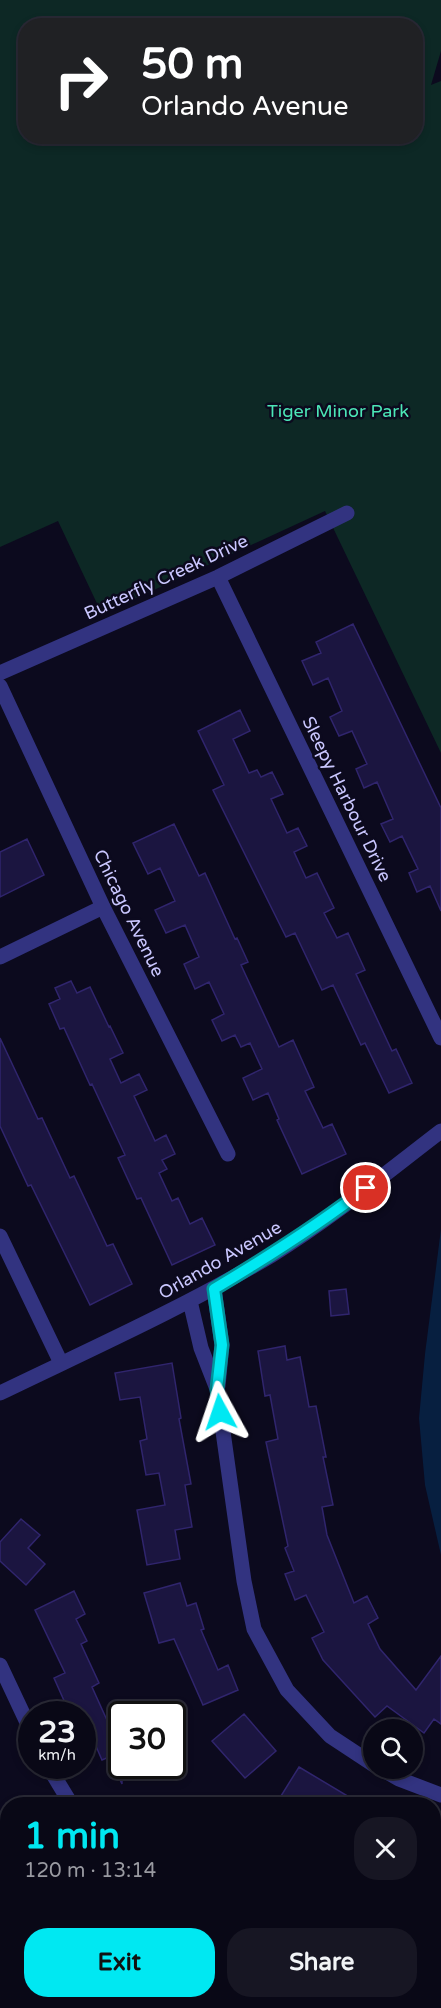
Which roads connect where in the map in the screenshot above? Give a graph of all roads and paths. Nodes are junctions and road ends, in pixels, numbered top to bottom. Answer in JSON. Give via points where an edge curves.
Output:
{"nodes":[{"id":1,"x":346,"y":513,"type":"dead end"},
{"id":2,"x":218,"y":577,"type":"junction"},
{"id":3,"x":0,"y":674,"type":"edge"},
{"id":4,"x":0,"y":686,"type":"edge"},
{"id":5,"x":103,"y":907,"type":"junction"},
{"id":6,"x":0,"y":957,"type":"edge"},
{"id":7,"x":441,"y":1038,"type":"edge"},
{"id":8,"x":441,"y":1131,"type":"edge"},
{"id":9,"x":228,"y":1154,"type":"dead end"},
{"id":10,"x":0,"y":1236,"type":"edge"},
{"id":11,"x":214,"y":1289,"type":"junction"},
{"id":12,"x":190,"y":1301,"type":"junction"},
{"id":13,"x":62,"y":1363,"type":"junction"},
{"id":14,"x":217,"y":1389,"type":"junction"},
{"id":15,"x":0,"y":1393,"type":"edge"},
{"id":16,"x":0,"y":1665,"type":"edge"},
{"id":17,"x":18,"y":1703,"type":"edge"},
{"id":18,"x":363,"y":1758,"type":"edge"},
{"id":19,"x":56,"y":1779,"type":"edge"},
{"id":20,"x":401,"y":1779,"type":"edge"},
{"id":21,"x":67,"y":1797,"type":"edge"},
{"id":22,"x":434,"y":1797,"type":"edge"}],
"edges":[{"from":1,"to":2,"type":"street","name":"Butterfly Creek Drive"},
{"from":2,"to":3,"type":"street","name":"Butterfly Creek Drive"},
{"from":2,"to":7,"type":"street","name":"Sleepy Harbour Drive"},
{"from":4,"to":5,"type":"street","name":"Chicago Avenue"},
{"from":5,"to":6,"type":"street"},
{"from":5,"to":9,"type":"street","name":"Chicago Avenue"},
{"from":8,"to":11,"type":"street","name":"Orlando Avenue","via":[[329,1217]]},
{"from":10,"to":13,"type":"street"},
{"from":11,"to":12,"type":"street","name":"Orlando Avenue"},
{"from":11,"to":14,"type":"street","via":[[222,1345]]},
{"from":12,"to":13,"type":"street","name":"Orlando Avenue"},
{"from":12,"to":14,"type":"street","via":[[201,1348]]},
{"from":13,"to":15,"type":"street","name":"Orlando Avenue"},
{"from":14,"to":18,"type":"street","via":[[254,1629],[287,1690],[330,1736]]},
{"from":16,"to":17,"type":"street"},
{"from":19,"to":21,"type":"street"},
{"from":20,"to":22,"type":"street"}]}
